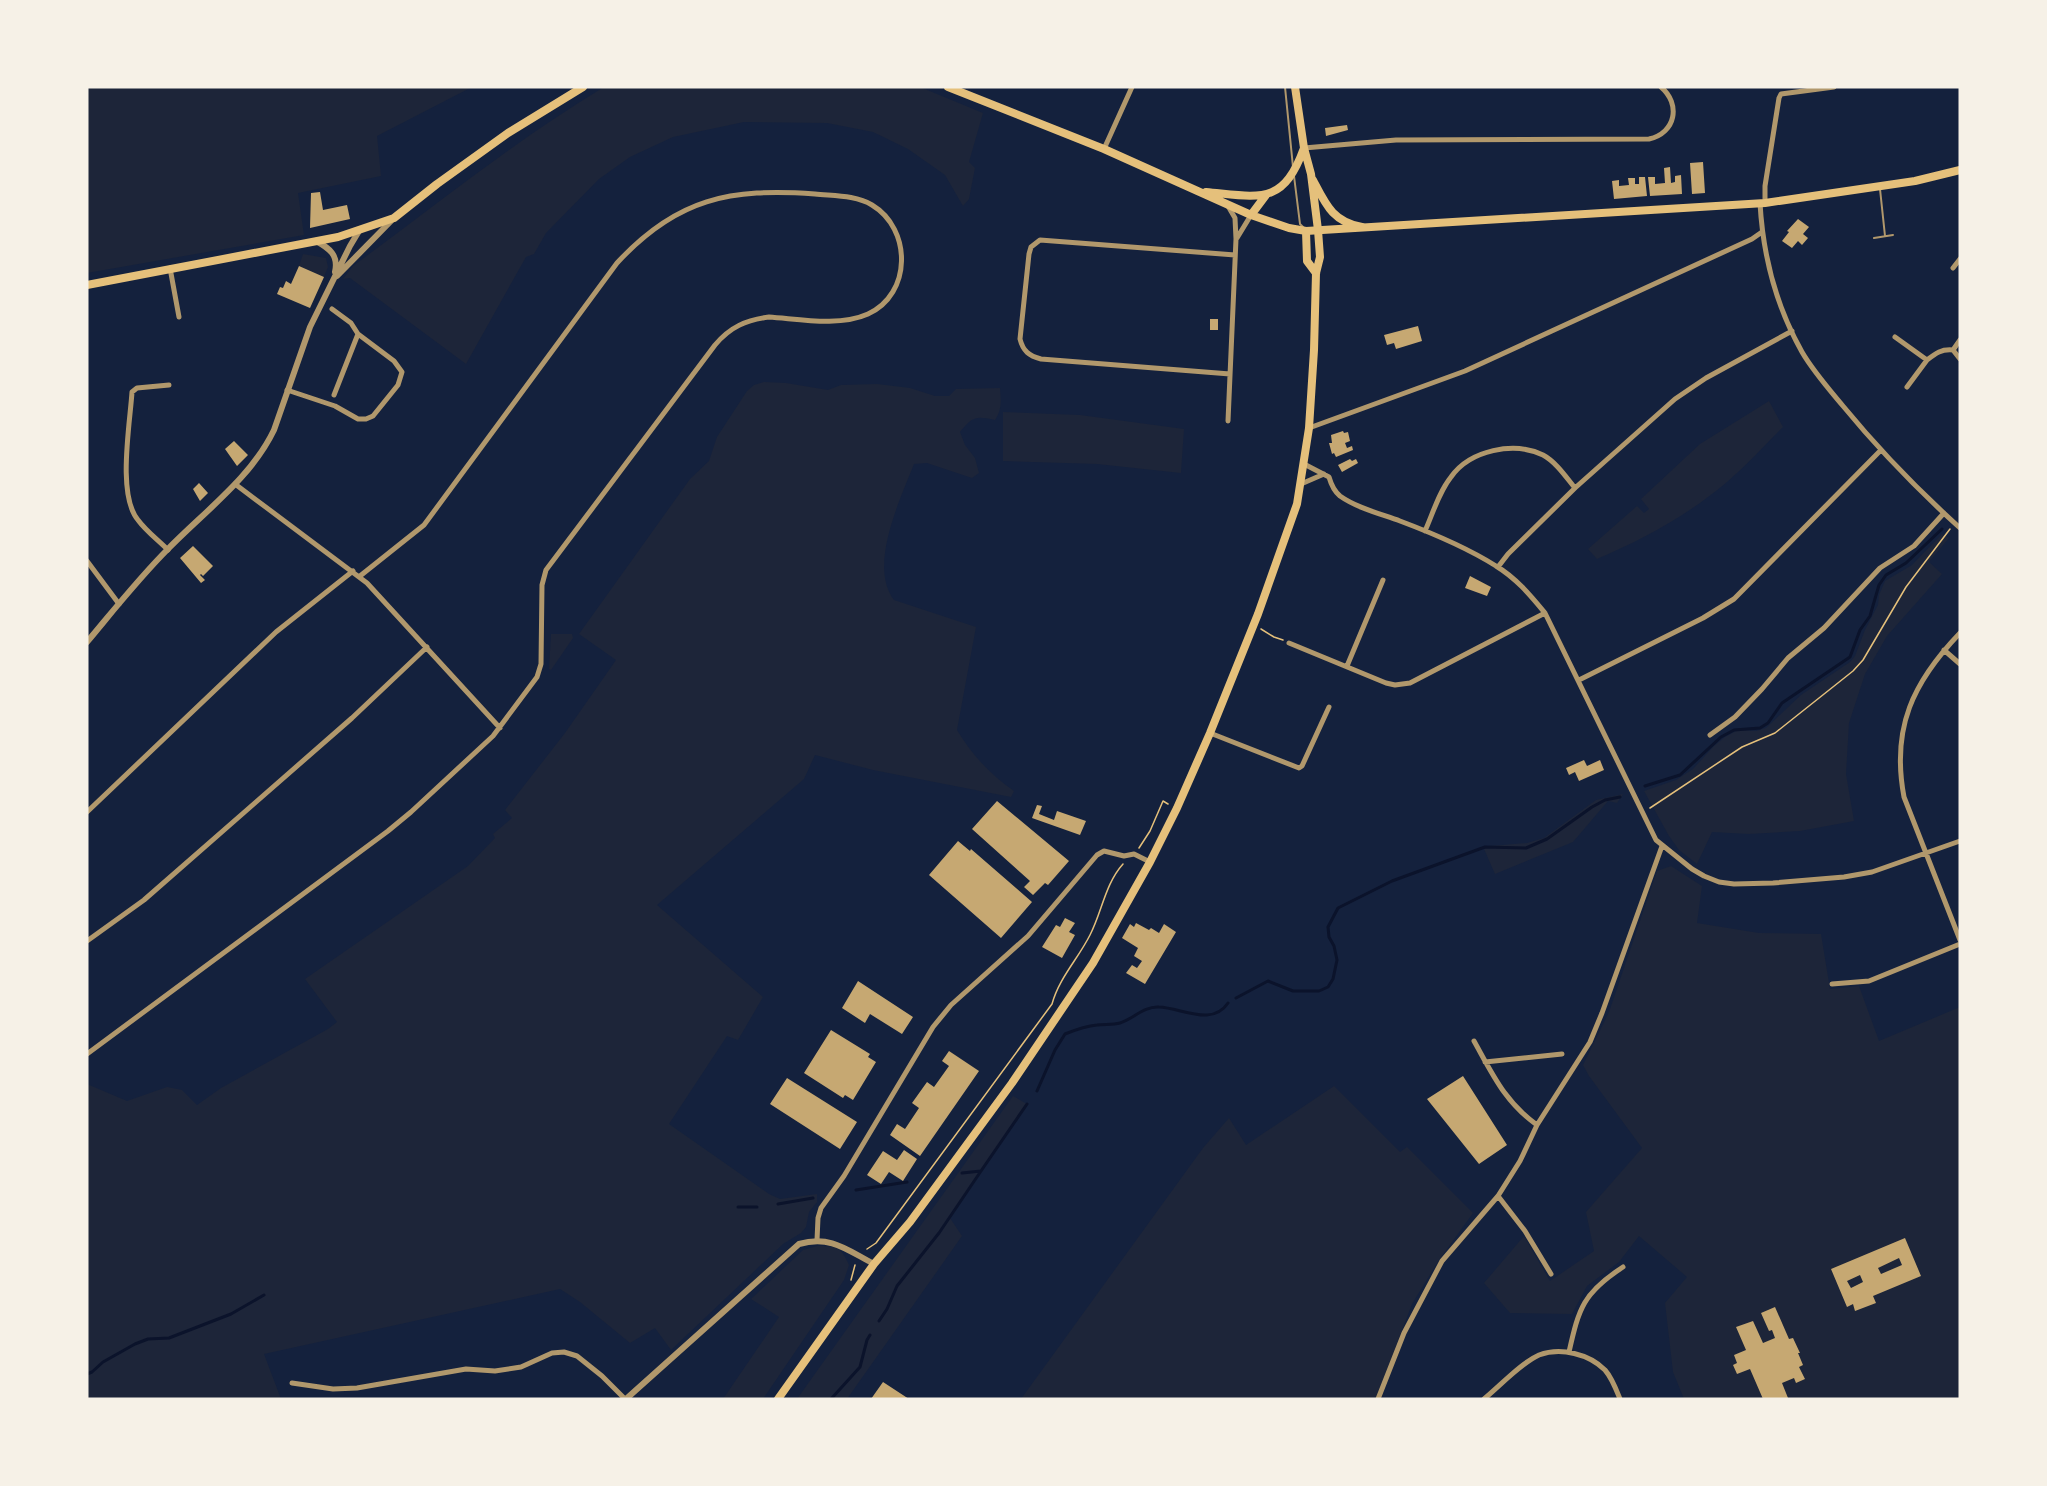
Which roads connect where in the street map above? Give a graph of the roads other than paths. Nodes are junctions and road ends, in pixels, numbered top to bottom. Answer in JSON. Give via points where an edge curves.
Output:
{"nodes":[{"id":1,"x":583,"y":87,"type":"edge"},
{"id":2,"x":948,"y":87,"type":"edge"},
{"id":3,"x":1132,"y":87,"type":"edge"},
{"id":4,"x":1285,"y":87,"type":"edge"},
{"id":5,"x":1295,"y":87,"type":"edge"},
{"id":6,"x":1661,"y":87,"type":"edge"},
{"id":7,"x":1781,"y":87,"type":"edge"},
{"id":8,"x":1834,"y":87,"type":"edge"},
{"id":9,"x":1781,"y":94,"type":"junction"},
{"id":10,"x":1304,"y":148,"type":"junction"},
{"id":11,"x":1104,"y":149,"type":"junction"},
{"id":12,"x":1960,"y":170,"type":"edge"},
{"id":13,"x":1293,"y":174,"type":"junction"},
{"id":14,"x":1311,"y":174,"type":"junction"},
{"id":15,"x":1880,"y":186,"type":"junction"},
{"id":16,"x":1199,"y":192,"type":"junction"},
{"id":17,"x":1266,"y":195,"type":"junction"},
{"id":18,"x":1762,"y":203,"type":"junction"},
{"id":19,"x":1227,"y":205,"type":"junction"},
{"id":20,"x":1251,"y":215,"type":"junction"},
{"id":21,"x":394,"y":218,"type":"junction"},
{"id":22,"x":1362,"y":226,"type":"junction"},
{"id":23,"x":1318,"y":230,"type":"junction"},
{"id":24,"x":359,"y":231,"type":"junction"},
{"id":25,"x":1306,"y":231,"type":"junction"},
{"id":26,"x":1762,"y":232,"type":"junction"},
{"id":27,"x":1893,"y":235,"type":"dead end"},
{"id":28,"x":1886,"y":236,"type":"junction"},
{"id":29,"x":1874,"y":238,"type":"dead end"},
{"id":30,"x":1236,"y":239,"type":"junction"},
{"id":31,"x":315,"y":241,"type":"junction"},
{"id":32,"x":1235,"y":255,"type":"junction"},
{"id":33,"x":1960,"y":259,"type":"edge"},
{"id":34,"x":170,"y":268,"type":"junction"},
{"id":35,"x":1953,"y":268,"type":"dead end"},
{"id":36,"x":1316,"y":273,"type":"junction"},
{"id":37,"x":333,"y":281,"type":"junction"},
{"id":38,"x":87,"y":285,"type":"edge"},
{"id":39,"x":332,"y":309,"type":"dead end"},
{"id":40,"x":179,"y":317,"type":"dead end"},
{"id":41,"x":1792,"y":330,"type":"junction"},
{"id":42,"x":358,"y":334,"type":"junction"},
{"id":43,"x":1895,"y":336,"type":"dead end"},
{"id":44,"x":1960,"y":340,"type":"edge"},
{"id":45,"x":1953,"y":350,"type":"junction"},
{"id":46,"x":1960,"y":359,"type":"edge"},
{"id":47,"x":1927,"y":360,"type":"junction"},
{"id":48,"x":1230,"y":374,"type":"junction"},
{"id":49,"x":169,"y":385,"type":"dead end"},
{"id":50,"x":1907,"y":387,"type":"dead end"},
{"id":51,"x":287,"y":390,"type":"junction"},
{"id":52,"x":334,"y":395,"type":"dead end"},
{"id":53,"x":1228,"y":421,"type":"dead end"},
{"id":54,"x":1309,"y":428,"type":"junction"},
{"id":55,"x":1880,"y":451,"type":"junction"},
{"id":56,"x":1304,"y":464,"type":"junction"},
{"id":57,"x":1324,"y":474,"type":"junction"},
{"id":58,"x":235,"y":484,"type":"junction"},
{"id":59,"x":1300,"y":484,"type":"junction"},
{"id":60,"x":1575,"y":488,"type":"junction"},
{"id":61,"x":1945,"y":514,"type":"junction"},
{"id":62,"x":1960,"y":528,"type":"edge"},
{"id":63,"x":1425,"y":531,"type":"junction"},
{"id":64,"x":168,"y":550,"type":"junction"},
{"id":65,"x":87,"y":561,"type":"edge"},
{"id":66,"x":1498,"y":567,"type":"junction"},
{"id":67,"x":353,"y":571,"type":"junction"},
{"id":68,"x":360,"y":576,"type":"junction"},
{"id":69,"x":1383,"y":580,"type":"dead end"},
{"id":70,"x":119,"y":604,"type":"junction"},
{"id":71,"x":1545,"y":614,"type":"junction"},
{"id":72,"x":1960,"y":633,"type":"edge"},
{"id":73,"x":87,"y":642,"type":"edge"},
{"id":74,"x":1289,"y":643,"type":"road end"},
{"id":75,"x":427,"y":647,"type":"junction"},
{"id":76,"x":1944,"y":650,"type":"junction"},
{"id":77,"x":1960,"y":664,"type":"edge"},
{"id":78,"x":1347,"y":666,"type":"junction"},
{"id":79,"x":1579,"y":680,"type":"junction"},
{"id":80,"x":1329,"y":707,"type":"dead end"},
{"id":81,"x":500,"y":728,"type":"junction"},
{"id":82,"x":1210,"y":733,"type":"junction"},
{"id":83,"x":1710,"y":735,"type":"dead end"},
{"id":84,"x":87,"y":812,"type":"edge"},
{"id":85,"x":1960,"y":841,"type":"edge"},
{"id":86,"x":1662,"y":846,"type":"junction"},
{"id":87,"x":1926,"y":854,"type":"junction"},
{"id":88,"x":1150,"y":862,"type":"junction"},
{"id":89,"x":87,"y":941,"type":"edge"},
{"id":90,"x":1960,"y":942,"type":"edge"},
{"id":91,"x":1832,"y":984,"type":"dead end"},
{"id":92,"x":1474,"y":1041,"type":"dead end"},
{"id":93,"x":87,"y":1054,"type":"edge"},
{"id":94,"x":1562,"y":1054,"type":"dead end"},
{"id":95,"x":1485,"y":1062,"type":"junction"},
{"id":96,"x":1537,"y":1125,"type":"junction"},
{"id":97,"x":1498,"y":1196,"type":"junction"},
{"id":98,"x":817,"y":1240,"type":"junction"},
{"id":99,"x":874,"y":1264,"type":"junction"},
{"id":100,"x":1623,"y":1267,"type":"dead end"},
{"id":101,"x":1551,"y":1274,"type":"dead end"},
{"id":102,"x":1569,"y":1352,"type":"junction"},
{"id":103,"x":292,"y":1383,"type":"dead end"},
{"id":104,"x":626,"y":1399,"type":"edge"},
{"id":105,"x":778,"y":1399,"type":"edge"},
{"id":106,"x":1378,"y":1399,"type":"edge"},
{"id":107,"x":1484,"y":1399,"type":"edge"},
{"id":108,"x":1620,"y":1399,"type":"edge"}],
"edges":[{"from":1,"to":21,"type":"highway","via":[[508,133]]},
{"from":2,"to":11,"type":"highway"},
{"from":3,"to":11,"type":"street"},
{"from":4,"to":13,"type":"lane"},
{"from":5,"to":10,"type":"highway"},
{"from":6,"to":10,"type":"street","via":[[1672,100],[1673,115],[1667,130],[1657,137],[1396,140]]},
{"from":7,"to":9,"type":"street"},
{"from":8,"to":9,"type":"street"},
{"from":9,"to":18,"type":"street"},
{"from":10,"to":13,"type":"highway"},
{"from":10,"to":14,"type":"highway"},
{"from":11,"to":16,"type":"highway"},
{"from":12,"to":15,"type":"main road"},
{"from":13,"to":17,"type":"highway","via":[[1282,187]]},
{"from":13,"to":25,"type":"lane","via":[[1300,224]]},
{"from":14,"to":22,"type":"highway","via":[[1332,212],[1345,223]]},
{"from":14,"to":23,"type":"highway"},
{"from":15,"to":18,"type":"main road"},
{"from":15,"to":28,"type":"lane"},
{"from":16,"to":17,"type":"highway"},
{"from":16,"to":19,"type":"highway"},
{"from":17,"to":20,"type":"highway"},
{"from":18,"to":22,"type":"main road"},
{"from":18,"to":26,"type":"street"},
{"from":19,"to":20,"type":"highway"},
{"from":19,"to":30,"type":"street","via":[[1234,216]]},
{"from":20,"to":25,"type":"highway"},
{"from":20,"to":30,"type":"street"},
{"from":21,"to":24,"type":"highway"},
{"from":21,"to":37,"type":"street"},
{"from":22,"to":23,"type":"main road"},
{"from":23,"to":25,"type":"main road"},
{"from":23,"to":36,"type":"highway","via":[[1320,262]]},
{"from":24,"to":31,"type":"highway"},
{"from":24,"to":37,"type":"street"},
{"from":25,"to":36,"type":"highway","via":[[1306,261]]},
{"from":26,"to":41,"type":"street","via":[[1775,293]]},
{"from":26,"to":54,"type":"street","via":[[1465,371]]},
{"from":27,"to":28,"type":"lane"},
{"from":28,"to":29,"type":"lane"},
{"from":30,"to":32,"type":"street"},
{"from":31,"to":34,"type":"highway"},
{"from":31,"to":37,"type":"street","via":[[332,251],[336,260]]},
{"from":32,"to":48,"type":"street"},
{"from":32,"to":48,"type":"street","via":[[1040,240],[1029,254],[1020,339],[1027,353],[1041,359]]},
{"from":33,"to":35,"type":"street"},
{"from":34,"to":38,"type":"highway"},
{"from":34,"to":40,"type":"street"},
{"from":36,"to":54,"type":"highway"},
{"from":37,"to":51,"type":"street","via":[[310,327]]},
{"from":39,"to":42,"type":"street","via":[[351,323]]},
{"from":41,"to":55,"type":"street","via":[[1813,370]]},
{"from":41,"to":60,"type":"street","via":[[1675,399]]},
{"from":42,"to":51,"type":"street","via":[[394,361],[402,372],[398,385],[372,416],[358,419],[335,406]]},
{"from":42,"to":52,"type":"street"},
{"from":43,"to":47,"type":"street"},
{"from":44,"to":45,"type":"street"},
{"from":45,"to":46,"type":"street"},
{"from":45,"to":47,"type":"street","via":[[1938,352]]},
{"from":47,"to":50,"type":"street"},
{"from":48,"to":53,"type":"street"},
{"from":49,"to":64,"type":"street","via":[[137,388],[132,392],[126,479],[130,505],[137,519]]},
{"from":51,"to":58,"type":"street","via":[[267,445]]},
{"from":54,"to":56,"type":"highway"},
{"from":55,"to":61,"type":"street"},
{"from":55,"to":79,"type":"street","via":[[1734,599]]},
{"from":56,"to":57,"type":"street"},
{"from":56,"to":59,"type":"highway"},
{"from":57,"to":59,"type":"street"},
{"from":57,"to":63,"type":"street","via":[[1340,496]]},
{"from":58,"to":64,"type":"street"},
{"from":58,"to":67,"type":"street"},
{"from":59,"to":82,"type":"highway","via":[[1284,544]]},
{"from":60,"to":63,"type":"street","via":[[1543,455],[1515,449],[1486,453],[1472,458],[1452,475]]},
{"from":60,"to":66,"type":"street"},
{"from":61,"to":62,"type":"street"},
{"from":61,"to":83,"type":"street","via":[[1914,546],[1880,568],[1824,628],[1788,658],[1735,717]]},
{"from":63,"to":66,"type":"street"},
{"from":64,"to":70,"type":"street"},
{"from":65,"to":70,"type":"street"},
{"from":66,"to":71,"type":"street"},
{"from":67,"to":68,"type":"street"},
{"from":67,"to":84,"type":"street","via":[[276,632]]},
{"from":68,"to":75,"type":"street"},
{"from":68,"to":81,"type":"street","via":[[424,525],[617,263],[665,221],[715,199],[767,191],[858,199],[884,214],[898,235],[902,260],[898,281],[880,306],[850,319],[769,317],[738,324],[715,345],[629,458],[546,570],[542,585],[540,671]]},
{"from":69,"to":78,"type":"street"},
{"from":70,"to":73,"type":"street"},
{"from":71,"to":78,"type":"street","via":[[1410,683],[1395,685]]},
{"from":71,"to":79,"type":"street"},
{"from":72,"to":76,"type":"street"},
{"from":74,"to":78,"type":"street"},
{"from":75,"to":81,"type":"street"},
{"from":75,"to":89,"type":"street","via":[[144,900]]},
{"from":76,"to":77,"type":"street"},
{"from":76,"to":87,"type":"street","via":[[1929,668],[1911,702],[1901,741],[1904,797]]},
{"from":79,"to":86,"type":"street"},
{"from":80,"to":82,"type":"street","via":[[1299,768]]},
{"from":81,"to":93,"type":"street","via":[[388,831]]},
{"from":82,"to":88,"type":"highway"},
{"from":85,"to":87,"type":"street"},
{"from":86,"to":87,"type":"street","via":[[1704,876],[1734,884],[1844,877]]},
{"from":86,"to":96,"type":"street","via":[[1590,1041]]},
{"from":87,"to":90,"type":"street"},
{"from":88,"to":98,"type":"street","via":[[1134,854],[1104,851],[1097,855],[1028,936],[947,1011],[933,1027],[821,1209]]},
{"from":88,"to":99,"type":"highway","via":[[1093,963],[1012,1083],[910,1222]]},
{"from":90,"to":91,"type":"street","via":[[1869,981]]},
{"from":92,"to":95,"type":"street"},
{"from":94,"to":95,"type":"street"},
{"from":95,"to":96,"type":"street","via":[[1508,1099]]},
{"from":96,"to":97,"type":"street"},
{"from":97,"to":101,"type":"street"},
{"from":97,"to":106,"type":"street","via":[[1442,1261],[1404,1333]]},
{"from":98,"to":99,"type":"street","via":[[836,1243]]},
{"from":98,"to":104,"type":"street","via":[[792,1249]]},
{"from":99,"to":105,"type":"highway"},
{"from":100,"to":102,"type":"street","via":[[1597,1285],[1584,1303]]},
{"from":102,"to":107,"type":"street","via":[[1550,1353],[1529,1361]]},
{"from":102,"to":108,"type":"street","via":[[1605,1370]]},
{"from":103,"to":104,"type":"street","via":[[357,1388],[465,1369],[495,1371],[521,1367],[552,1353],[564,1352],[577,1356]]}]}
